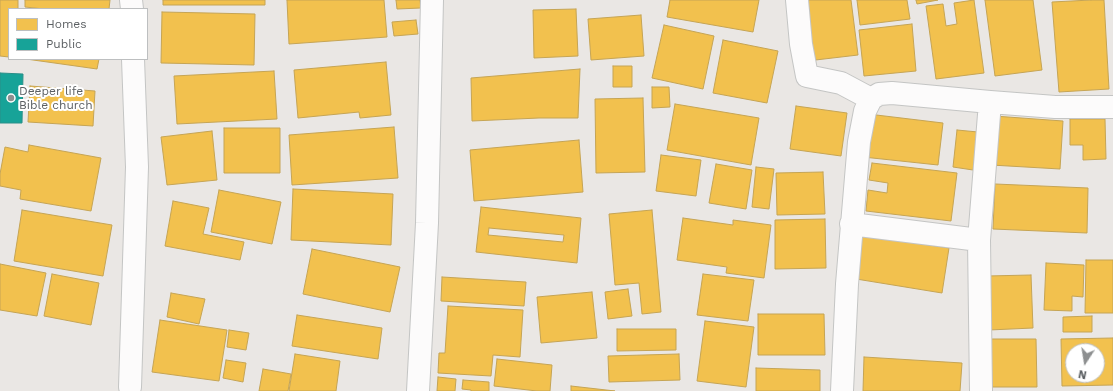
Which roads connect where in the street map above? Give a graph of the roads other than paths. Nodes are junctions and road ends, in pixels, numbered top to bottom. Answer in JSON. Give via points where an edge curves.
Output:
{"nodes":[{"id":1,"x":432,"y":0,"type":"edge"},
{"id":2,"x":796,"y":0,"type":"edge"},
{"id":3,"x":133,"y":60,"type":"edge"},
{"id":4,"x":871,"y":99,"type":"junction"},
{"id":5,"x":990,"y":102,"type":"junction"},
{"id":6,"x":1113,"y":107,"type":"edge"},
{"id":7,"x":852,"y":224,"type":"junction"},
{"id":8,"x":979,"y":240,"type":"junction"},
{"id":9,"x":130,"y":387,"type":"dead end"},
{"id":10,"x":418,"y":391,"type":"edge"},
{"id":11,"x":842,"y":391,"type":"edge"},
{"id":12,"x":981,"y":391,"type":"edge"}],
"edges":[{"from":1,"to":10,"type":"street","via":[[427,223]]},
{"from":2,"to":4,"type":"street","via":[[807,76],[841,83]]},
{"from":3,"to":9,"type":"street","via":[[137,167]]},
{"from":4,"to":5,"type":"street","via":[[879,94],[892,93]]},
{"from":4,"to":7,"type":"street","via":[[865,111],[859,142]]},
{"from":5,"to":6,"type":"street","via":[[1055,107]]},
{"from":5,"to":8,"type":"street"},
{"from":7,"to":8,"type":"street"},
{"from":7,"to":11,"type":"street"},
{"from":8,"to":12,"type":"street"}]}
